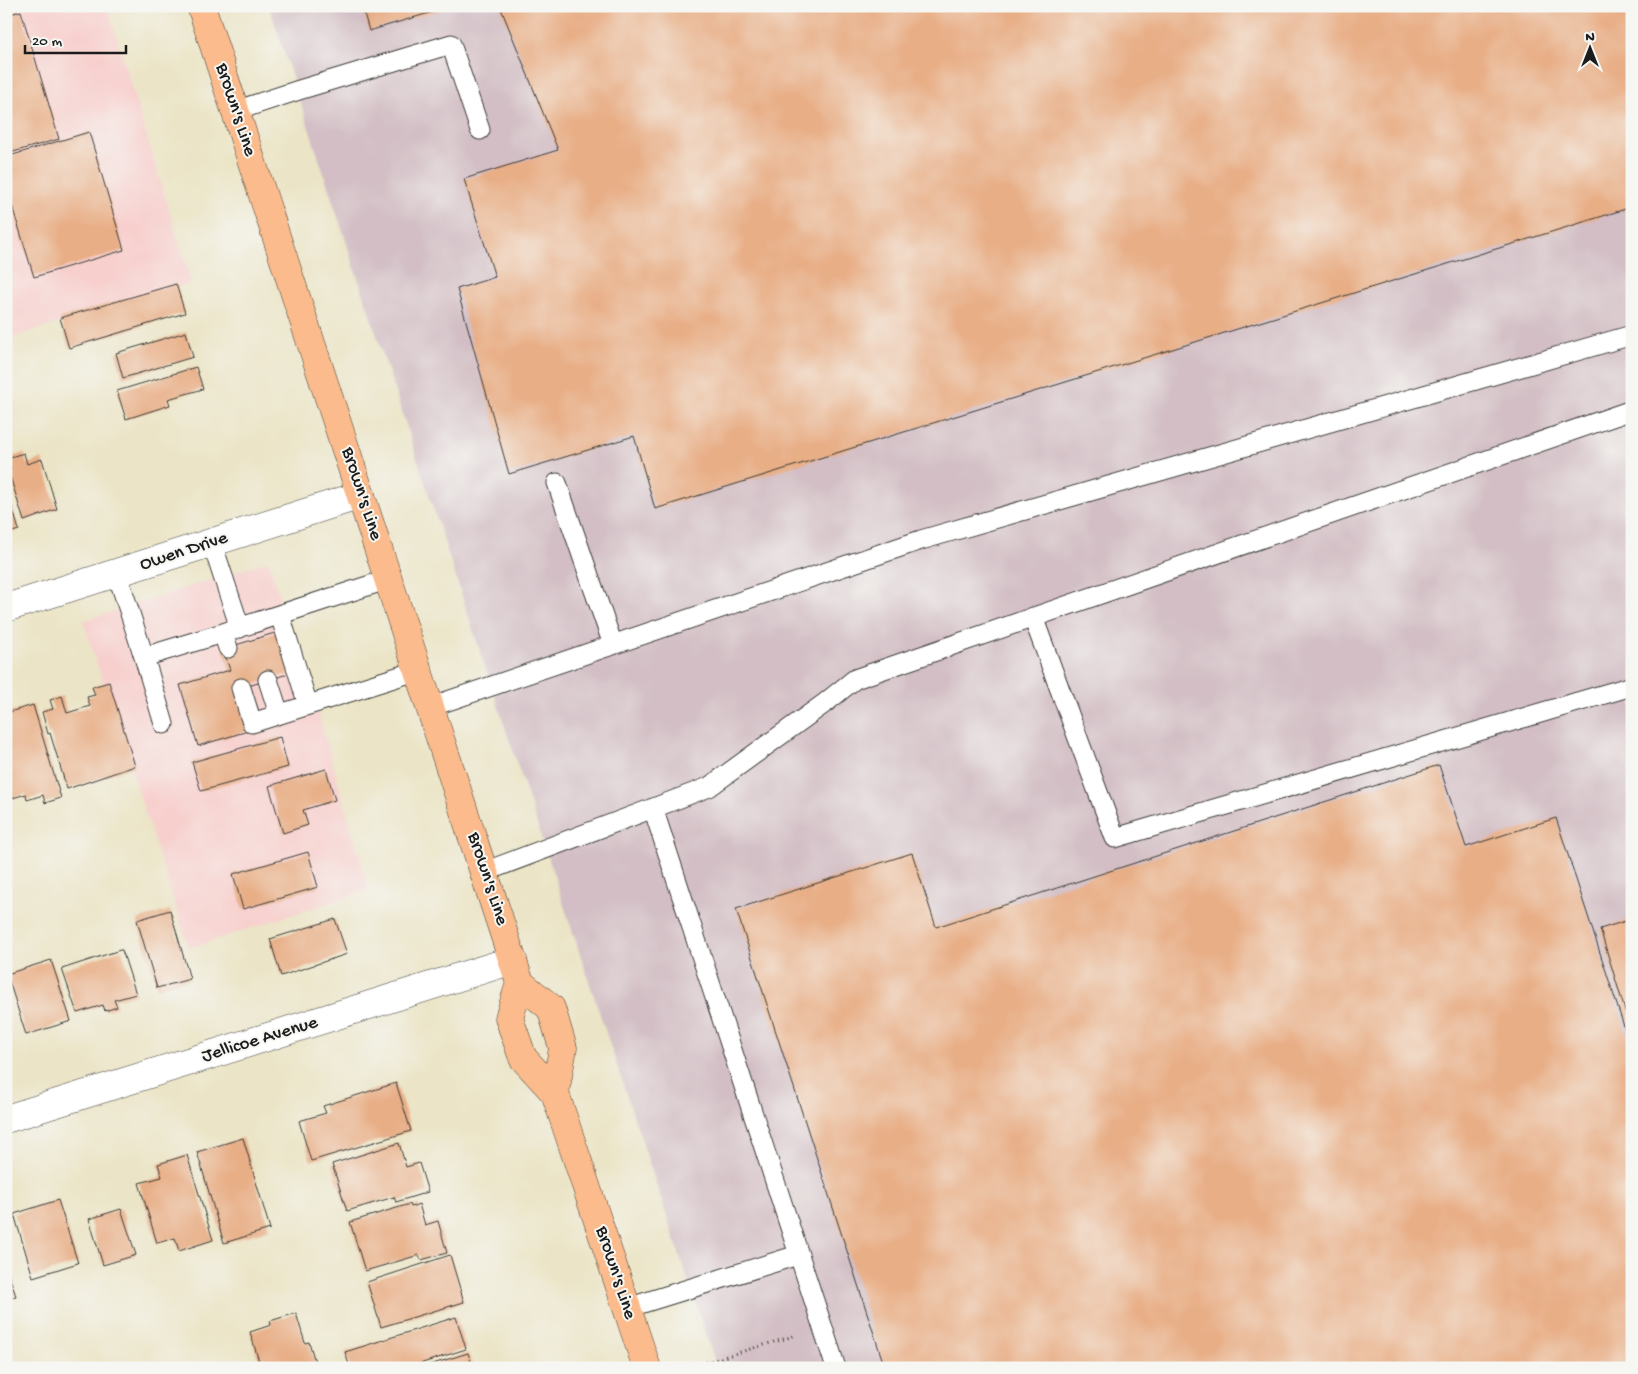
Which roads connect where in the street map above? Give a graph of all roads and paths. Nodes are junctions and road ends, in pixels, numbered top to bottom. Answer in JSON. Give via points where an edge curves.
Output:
{"nodes":[{"id":1,"x":201,"y":6,"type":"edge"},
{"id":2,"x":235,"y":111,"type":"junction"},
{"id":3,"x":480,"y":130,"type":"dead end"},
{"id":4,"x":1632,"y":336,"type":"edge"},
{"id":5,"x":1632,"y":410,"type":"edge"},
{"id":6,"x":557,"y":483,"type":"dead end"},
{"id":7,"x":361,"y":495,"type":"junction"},
{"id":8,"x":212,"y":542,"type":"junction"},
{"id":9,"x":117,"y":573,"type":"junction"},
{"id":10,"x":389,"y":579,"type":"junction"},
{"id":11,"x":6,"y":608,"type":"edge"},
{"id":12,"x":280,"y":615,"type":"junction"},
{"id":13,"x":1033,"y":617,"type":"junction"},
{"id":14,"x":239,"y":634,"type":"junction"},
{"id":15,"x":613,"y":645,"type":"junction"},
{"id":16,"x":144,"y":657,"type":"junction"},
{"id":17,"x":418,"y":670,"type":"junction"},
{"id":18,"x":268,"y":680,"type":"dead end"},
{"id":19,"x":1632,"y":686,"type":"edge"},
{"id":20,"x":241,"y":688,"type":"dead end"},
{"id":21,"x":308,"y":705,"type":"junction"},
{"id":22,"x":430,"y":707,"type":"junction"},
{"id":23,"x":279,"y":714,"type":"junction"},
{"id":24,"x":164,"y":724,"type":"dead end"},
{"id":25,"x":653,"y":808,"type":"junction"},
{"id":26,"x":484,"y":872,"type":"junction"},
{"id":27,"x":517,"y":972,"type":"junction"},
{"id":28,"x":555,"y":1093,"type":"junction"},
{"id":29,"x":6,"y":1119,"type":"edge"},
{"id":30,"x":798,"y":1255,"type":"junction"},
{"id":31,"x":627,"y":1308,"type":"junction"},
{"id":32,"x":822,"y":1327,"type":"junction"},
{"id":33,"x":647,"y":1368,"type":"edge"},
{"id":34,"x":687,"y":1368,"type":"edge"},
{"id":35,"x":836,"y":1368,"type":"edge"}],
"edges":[{"from":1,"to":2,"type":"main road","name":"Brown's Line"},
{"from":2,"to":3,"type":"lane","via":[[451,44]]},
{"from":2,"to":7,"type":"main road","name":"Brown's Line"},
{"from":4,"to":15,"type":"lane","via":[[921,540]]},
{"from":5,"to":13,"type":"lane"},
{"from":6,"to":15,"type":"lane"},
{"from":7,"to":8,"type":"street","name":"Owen Drive"},
{"from":7,"to":10,"type":"main road","name":"Brown's Line"},
{"from":8,"to":9,"type":"street","name":"Owen Drive"},
{"from":8,"to":14,"type":"lane"},
{"from":9,"to":11,"type":"street","name":"Owen Drive"},
{"from":9,"to":16,"type":"lane"},
{"from":10,"to":12,"type":"lane"},
{"from":10,"to":17,"type":"main road","name":"Brown's Line"},
{"from":12,"to":14,"type":"lane"},
{"from":12,"to":21,"type":"lane"},
{"from":13,"to":19,"type":"lane","via":[[1115,838]]},
{"from":13,"to":25,"type":"lane","via":[[855,679],[709,788]]},
{"from":14,"to":16,"type":"lane"},
{"from":15,"to":22,"type":"lane"},
{"from":16,"to":24,"type":"lane"},
{"from":17,"to":21,"type":"lane"},
{"from":17,"to":22,"type":"main road","name":"Brown's Line"},
{"from":18,"to":23,"type":"lane"},
{"from":20,"to":23,"type":"lane","via":[[252,723]]},
{"from":21,"to":23,"type":"lane"},
{"from":22,"to":26,"type":"main road","name":"Brown's Line"},
{"from":25,"to":26,"type":"lane"},
{"from":25,"to":30,"type":"lane"},
{"from":26,"to":27,"type":"main road","name":"Brown's Line"},
{"from":27,"to":28,"type":"main road","name":"Brown's Line","via":[[509,1018],[523,1058]]},
{"from":27,"to":28,"type":"main road","name":"Brown's Line","via":[[551,1008],[563,1048]]},
{"from":27,"to":29,"type":"street","name":"Jellicoe Avenue"},
{"from":28,"to":31,"type":"main road","name":"Brown's Line"},
{"from":30,"to":31,"type":"lane"},
{"from":30,"to":32,"type":"lane"},
{"from":31,"to":33,"type":"main road","name":"Brown's Line"},
{"from":32,"to":34,"type":"path"},
{"from":32,"to":35,"type":"lane"}]}
